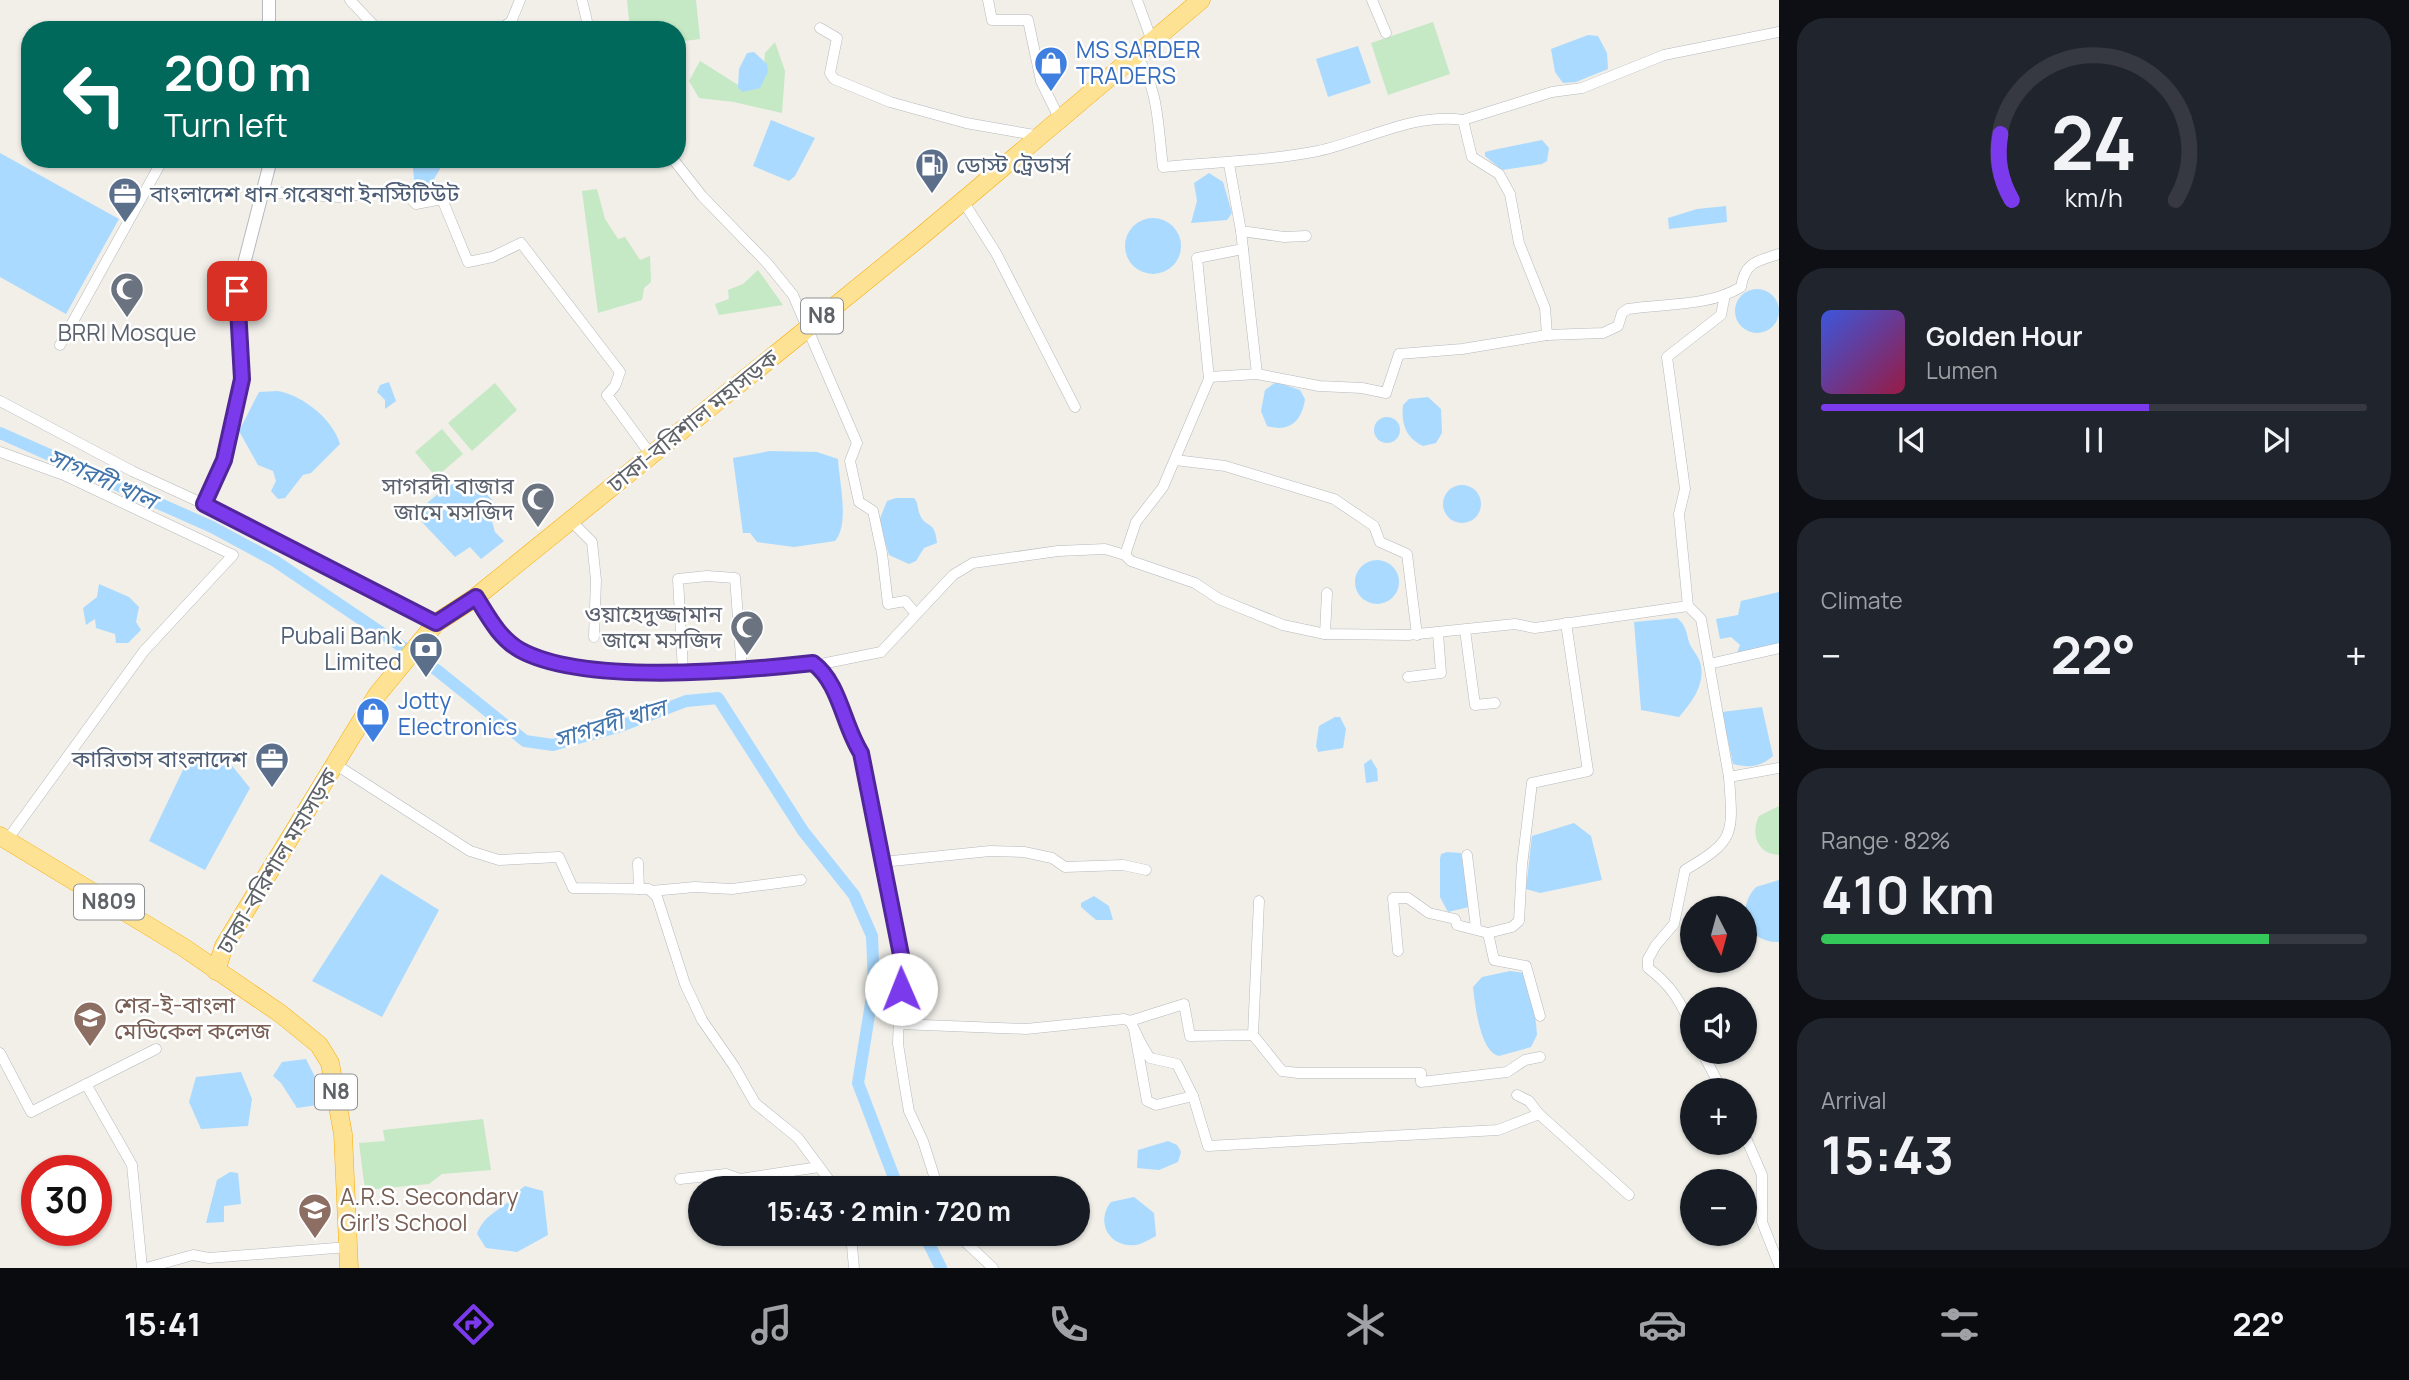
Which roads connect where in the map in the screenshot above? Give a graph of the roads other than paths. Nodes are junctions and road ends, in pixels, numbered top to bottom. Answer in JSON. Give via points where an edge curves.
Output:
{"nodes":[{"id":1,"x":269,"y":0,"type":"edge"},
{"id":2,"x":350,"y":0,"type":"edge"},
{"id":3,"x":520,"y":0,"type":"edge"},
{"id":4,"x":582,"y":0,"type":"edge"},
{"id":5,"x":988,"y":0,"type":"edge"},
{"id":6,"x":1137,"y":0,"type":"edge"},
{"id":7,"x":1201,"y":0,"type":"edge"},
{"id":8,"x":1372,"y":0,"type":"edge"},
{"id":9,"x":269,"y":21,"type":"edge"},
{"id":10,"x":370,"y":21,"type":"edge"},
{"id":11,"x":511,"y":21,"type":"edge"},
{"id":12,"x":587,"y":21,"type":"edge"},
{"id":13,"x":820,"y":28,"type":"dead end"},
{"id":14,"x":1779,"y":32,"type":"edge"},
{"id":15,"x":1386,"y":33,"type":"dead end"},
{"id":16,"x":1152,"y":41,"type":"junction"},
{"id":17,"x":1136,"y":55,"type":"junction"},
{"id":18,"x":1060,"y":120,"type":"junction"},
{"id":19,"x":1463,"y":120,"type":"junction"},
{"id":20,"x":1041,"y":136,"type":"junction"},
{"id":21,"x":1229,"y":164,"type":"junction"},
{"id":22,"x":158,"y":168,"type":"edge"},
{"id":23,"x":269,"y":168,"type":"edge"},
{"id":24,"x":680,"y":168,"type":"edge"},
{"id":25,"x":265,"y":192,"type":"junction"},
{"id":26,"x":963,"y":201,"type":"junction"},
{"id":27,"x":1241,"y":231,"type":"junction"},
{"id":28,"x":1306,"y":236,"type":"dead end"},
{"id":29,"x":1243,"y":249,"type":"junction"},
{"id":30,"x":1779,"y":254,"type":"edge"},
{"id":31,"x":1725,"y":295,"type":"junction"},
{"id":32,"x":809,"y":327,"type":"junction"},
{"id":33,"x":1547,"y":335,"type":"junction"},
{"id":34,"x":60,"y":345,"type":"dead end"},
{"id":35,"x":1257,"y":374,"type":"junction"},
{"id":36,"x":1209,"y":377,"type":"junction"},
{"id":37,"x":0,"y":401,"type":"edge"},
{"id":38,"x":1075,"y":407,"type":"dead end"},
{"id":39,"x":0,"y":452,"type":"edge"},
{"id":40,"x":651,"y":455,"type":"junction"},
{"id":41,"x":1175,"y":460,"type":"junction"},
{"id":42,"x":204,"y":504,"type":"junction"},
{"id":43,"x":570,"y":520,"type":"junction"},
{"id":44,"x":1125,"y":555,"type":"junction"},
{"id":45,"x":1326,"y":593,"type":"dead end"},
{"id":46,"x":476,"y":597,"type":"junction"},
{"id":47,"x":1689,"y":606,"type":"junction"},
{"id":48,"x":916,"y":614,"type":"junction"},
{"id":49,"x":436,"y":623,"type":"junction"},
{"id":50,"x":1566,"y":623,"type":"junction"},
{"id":51,"x":1465,"y":630,"type":"junction"},
{"id":52,"x":1438,"y":633,"type":"junction"},
{"id":53,"x":1325,"y":634,"type":"junction"},
{"id":54,"x":1417,"y":635,"type":"junction"},
{"id":55,"x":594,"y":637,"type":"dead end"},
{"id":56,"x":1779,"y":648,"type":"edge"},
{"id":57,"x":1709,"y":664,"type":"junction"},
{"id":58,"x":821,"y":669,"type":"junction"},
{"id":59,"x":742,"y":670,"type":"junction"},
{"id":60,"x":683,"y":671,"type":"junction"},
{"id":61,"x":1408,"y":677,"type":"dead end"},
{"id":62,"x":386,"y":687,"type":"junction"},
{"id":63,"x":1495,"y":703,"type":"dead end"},
{"id":64,"x":341,"y":768,"type":"junction"},
{"id":65,"x":1779,"y":768,"type":"edge"},
{"id":66,"x":1729,"y":777,"type":"junction"},
{"id":67,"x":2,"y":841,"type":"edge"},
{"id":68,"x":1467,"y":855,"type":"dead end"},
{"id":69,"x":882,"y":862,"type":"junction"},
{"id":70,"x":638,"y":863,"type":"dead end"},
{"id":71,"x":1146,"y":870,"type":"dead end"},
{"id":72,"x":800,"y":880,"type":"dead end"},
{"id":73,"x":639,"y":889,"type":"junction"},
{"id":74,"x":651,"y":891,"type":"junction"},
{"id":75,"x":1259,"y":901,"type":"dead end"},
{"id":76,"x":1476,"y":928,"type":"junction"},
{"id":77,"x":1489,"y":933,"type":"junction"},
{"id":78,"x":1398,"y":951,"type":"dead end"},
{"id":79,"x":216,"y":971,"type":"junction"},
{"id":80,"x":1680,"y":1000,"type":"edge"},
{"id":81,"x":1541,"y":1016,"type":"dead end"},
{"id":82,"x":899,"y":1024,"type":"junction"},
{"id":83,"x":1132,"y":1025,"type":"junction"},
{"id":84,"x":1253,"y":1035,"type":"junction"},
{"id":85,"x":156,"y":1049,"type":"dead end"},
{"id":86,"x":0,"y":1054,"type":"edge"},
{"id":87,"x":1539,"y":1057,"type":"dead end"},
{"id":88,"x":86,"y":1084,"type":"junction"},
{"id":89,"x":1517,"y":1095,"type":"dead end"},
{"id":90,"x":1193,"y":1096,"type":"junction"},
{"id":91,"x":1539,"y":1114,"type":"junction"},
{"id":92,"x":1753,"y":1155,"type":"edge"},
{"id":93,"x":819,"y":1167,"type":"junction"},
{"id":94,"x":826,"y":1176,"type":"edge"},
{"id":95,"x":934,"y":1176,"type":"edge"},
{"id":96,"x":680,"y":1179,"type":"dead end"},
{"id":97,"x":1629,"y":1195,"type":"dead end"},
{"id":98,"x":852,"y":1246,"type":"edge"},
{"id":99,"x":970,"y":1246,"type":"edge"},
{"id":100,"x":348,"y":1247,"type":"junction"},
{"id":101,"x":1779,"y":1265,"type":"edge"},
{"id":102,"x":144,"y":1268,"type":"edge"},
{"id":103,"x":349,"y":1268,"type":"edge"},
{"id":104,"x":854,"y":1268,"type":"edge"},
{"id":105,"x":993,"y":1268,"type":"edge"}],
"edges":[{"from":1,"to":9,"type":"street"},
{"from":2,"to":10,"type":"street"},
{"from":3,"to":11,"type":"street"},
{"from":4,"to":12,"type":"street"},
{"from":5,"to":18,"type":"street","via":[[992,20],[1028,20],[1041,81]]},
{"from":6,"to":16,"type":"street"},
{"from":7,"to":16,"type":"highway","name":"ঢাকা-বরিশাল মহাসড়ক","number":"N8"},
{"from":8,"to":15,"type":"street"},
{"from":13,"to":20,"type":"street","via":[[837,38],[830,73],[834,79],[890,102],[966,123]]},
{"from":14,"to":19,"type":"street","via":[[1664,55],[1581,88],[1552,92]]},
{"from":16,"to":17,"type":"highway","name":"ঢাকা-বরিশাল মহাসড়ক","number":"N8"},
{"from":17,"to":18,"type":"highway","name":"ঢাকা-বরিশাল মহাসড়ক","number":"N8"},
{"from":17,"to":21,"type":"street","via":[[1153,87],[1163,167]]},
{"from":18,"to":20,"type":"highway","name":"ঢাকা-বরিশাল মহাসড়ক","number":"N8"},
{"from":19,"to":21,"type":"street","via":[[1441,116],[1320,150]]},
{"from":19,"to":33,"type":"street","via":[[1472,157],[1499,174],[1510,194],[1519,243],[1545,308]]},
{"from":20,"to":26,"type":"highway","name":"ঢাকা-বরিশাল মহাসড়ক","number":"N8"},
{"from":21,"to":27,"type":"street"},
{"from":22,"to":34,"type":"street"},
{"from":23,"to":25,"type":"street"},
{"from":24,"to":32,"type":"street","via":[[793,295]]},
{"from":25,"to":40,"type":"street","via":[[339,197],[403,190],[416,204],[442,199],[468,262],[521,243],[620,372],[607,395]]},
{"from":25,"to":42,"type":"street","via":[[237,291],[242,379],[224,460]]},
{"from":26,"to":32,"type":"highway","name":"ঢাকা-বরিশাল মহাসড়ক","number":"N8"},
{"from":26,"to":38,"type":"street","via":[[996,253]]},
{"from":27,"to":28,"type":"street"},
{"from":27,"to":29,"type":"street"},
{"from":29,"to":35,"type":"street"},
{"from":29,"to":36,"type":"street","via":[[1197,257]]},
{"from":30,"to":31,"type":"street","via":[[1750,262],[1741,287]]},
{"from":31,"to":33,"type":"street","via":[[1628,309],[1618,326],[1603,333]]},
{"from":31,"to":47,"type":"street","via":[[1721,315],[1667,357],[1685,489],[1679,514]]},
{"from":32,"to":40,"type":"highway","name":"ঢাকা-বরিশাল মহাসড়ক","number":"N8"},
{"from":32,"to":48,"type":"street","via":[[857,443],[850,461],[859,502],[873,511],[888,604],[905,601]]},
{"from":33,"to":35,"type":"street","via":[[1399,354],[1386,393]]},
{"from":35,"to":36,"type":"street"},
{"from":36,"to":41,"type":"street"},
{"from":37,"to":42,"type":"street"},
{"from":39,"to":67,"type":"street","via":[[64,475],[233,555],[144,651]]},
{"from":40,"to":43,"type":"highway","name":"ঢাকা-বরিশাল মহাসড়ক","number":"N8"},
{"from":41,"to":44,"type":"street","via":[[1163,487],[1136,522]]},
{"from":41,"to":54,"type":"street","via":[[1277,479],[1334,499],[1374,526],[1380,542],[1407,554]]},
{"from":42,"to":49,"type":"street"},
{"from":43,"to":46,"type":"highway","name":"ঢাকা-বরিশাল মহাসড়ক","number":"N8"},
{"from":43,"to":55,"type":"street","via":[[592,542]]},
{"from":44,"to":48,"type":"street","via":[[1105,549],[1058,551],[974,563],[953,575]]},
{"from":44,"to":53,"type":"street","via":[[1283,625]]},
{"from":45,"to":53,"type":"street"},
{"from":46,"to":49,"type":"highway","name":"ঢাকা-বরিশাল মহাসড়ক","number":"N8"},
{"from":46,"to":60,"type":"street","via":[[503,637],[537,656],[602,669]]},
{"from":47,"to":50,"type":"street"},
{"from":47,"to":57,"type":"street","via":[[1701,619]]},
{"from":48,"to":58,"type":"street","via":[[881,652],[825,663]]},
{"from":49,"to":62,"type":"highway"},
{"from":50,"to":51,"type":"street"},
{"from":50,"to":77,"type":"street","via":[[1588,771],[1532,783],[1519,921]]},
{"from":51,"to":52,"type":"street"},
{"from":51,"to":63,"type":"street","via":[[1475,705]]},
{"from":52,"to":54,"type":"street"},
{"from":52,"to":61,"type":"street","via":[[1441,673]]},
{"from":53,"to":54,"type":"street"},
{"from":56,"to":57,"type":"street"},
{"from":57,"to":66,"type":"street"},
{"from":58,"to":59,"type":"street","via":[[813,663]]},
{"from":58,"to":69,"type":"street","via":[[861,753]]},
{"from":59,"to":60,"type":"street"},
{"from":59,"to":60,"type":"street","via":[[735,578],[707,576],[678,579]]},
{"from":62,"to":64,"type":"highway","name":"ঢাকা-বরিশাল মহাসড়ক","via":[[383,701]]},
{"from":62,"to":79,"type":"highway","name":"ঢাকা-বরিশাল মহাসড়ক","via":[[224,946]]},
{"from":64,"to":73,"type":"street","via":[[470,851],[499,860],[559,857],[573,888]]},
{"from":64,"to":79,"type":"highway","name":"ঢাকা-বরিশাল মহাসড়ক"},
{"from":65,"to":66,"type":"street"},
{"from":66,"to":80,"type":"street","via":[[1732,821],[1724,844],[1685,870],[1674,924],[1648,959],[1648,968]]},
{"from":67,"to":79,"type":"highway","number":"N809","via":[[107,912]]},
{"from":68,"to":76,"type":"street"},
{"from":69,"to":71,"type":"street","via":[[1024,852],[1052,858],[1065,867],[1124,865]]},
{"from":69,"to":82,"type":"street","via":[[901,955]]},
{"from":70,"to":73,"type":"street"},
{"from":72,"to":74,"type":"street","via":[[732,889]]},
{"from":73,"to":74,"type":"street"},
{"from":74,"to":93,"type":"street","via":[[702,1020],[755,1103],[798,1138]]},
{"from":75,"to":84,"type":"street"},
{"from":76,"to":77,"type":"street"},
{"from":76,"to":78,"type":"street","via":[[1429,913],[1408,898],[1392,898]]},
{"from":77,"to":81,"type":"street","via":[[1494,960],[1525,966]]},
{"from":79,"to":100,"type":"highway","number":"N8","via":[[296,1026],[319,1045],[330,1063],[343,1134]]},
{"from":82,"to":83,"type":"street","via":[[1018,1029]]},
{"from":82,"to":95,"type":"street","via":[[909,1111]]},
{"from":83,"to":84,"type":"street","via":[[1184,1004],[1190,1036]]},
{"from":83,"to":90,"type":"street","via":[[1150,1058],[1177,1064]]},
{"from":83,"to":90,"type":"street","via":[[1147,1101],[1156,1105]]},
{"from":84,"to":87,"type":"street","via":[[1282,1071],[1298,1073],[1420,1073],[1421,1082],[1507,1072]]},
{"from":85,"to":88,"type":"street"},
{"from":86,"to":88,"type":"street","via":[[32,1112]]},
{"from":88,"to":102,"type":"street","via":[[132,1165]]},
{"from":89,"to":91,"type":"street"},
{"from":90,"to":91,"type":"street","via":[[1208,1146],[1498,1130]]},
{"from":91,"to":97,"type":"street"},
{"from":92,"to":101,"type":"street","via":[[1762,1175],[1762,1222]]},
{"from":93,"to":94,"type":"street"},
{"from":93,"to":96,"type":"street","via":[[740,1179],[726,1174]]},
{"from":98,"to":104,"type":"street"},
{"from":99,"to":105,"type":"street"},
{"from":100,"to":102,"type":"street","via":[[209,1258],[193,1255]]},
{"from":100,"to":103,"type":"highway","number":"N8"}]}
